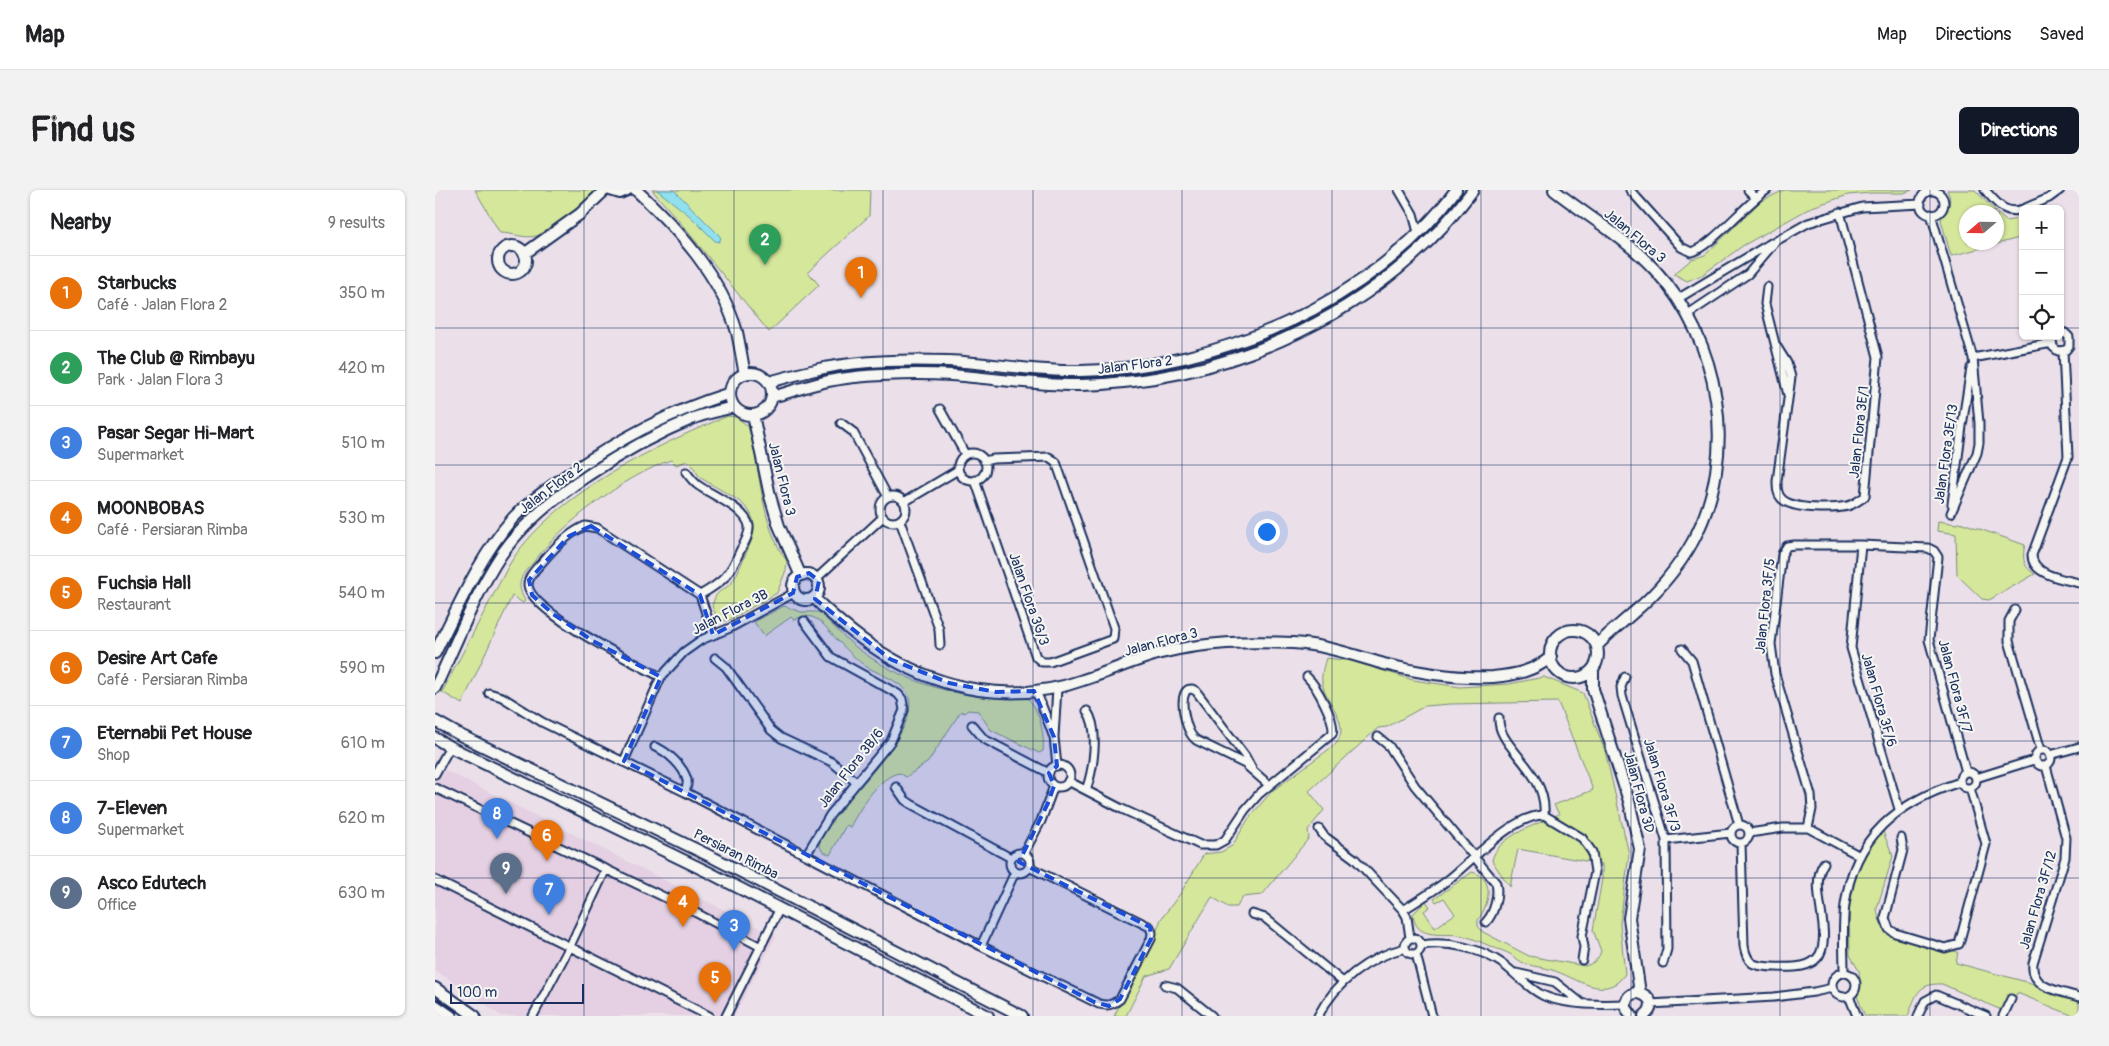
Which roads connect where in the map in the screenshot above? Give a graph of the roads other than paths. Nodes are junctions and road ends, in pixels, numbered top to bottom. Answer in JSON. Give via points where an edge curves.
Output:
{"nodes":[{"id":1,"x":605,"y":190,"type":"edge"},
{"id":2,"x":610,"y":190,"type":"edge"},
{"id":3,"x":627,"y":190,"type":"edge"},
{"id":4,"x":636,"y":190,"type":"edge"},
{"id":5,"x":1399,"y":190,"type":"edge"},
{"id":6,"x":1456,"y":190,"type":"edge"},
{"id":7,"x":1473,"y":190,"type":"edge"},
{"id":8,"x":1554,"y":190,"type":"edge"},
{"id":9,"x":1630,"y":190,"type":"edge"},
{"id":10,"x":1748,"y":190,"type":"edge"},
{"id":11,"x":1767,"y":190,"type":"edge"},
{"id":12,"x":1985,"y":190,"type":"edge"},
{"id":13,"x":2060,"y":190,"type":"edge"},
{"id":14,"x":1929,"y":191,"type":"edge"},
{"id":15,"x":1755,"y":198,"type":"junction"},
{"id":16,"x":1921,"y":204,"type":"junction"},
{"id":17,"x":2032,"y":205,"type":"edge"},
{"id":18,"x":2019,"y":210,"type":"edge"},
{"id":19,"x":1840,"y":212,"type":"junction"},
{"id":20,"x":1931,"y":214,"type":"junction"},
{"id":21,"x":1418,"y":232,"type":"junction"},
{"id":22,"x":1775,"y":241,"type":"junction"},
{"id":23,"x":524,"y":254,"type":"dead end"},
{"id":24,"x":1767,"y":287,"type":"dead end"},
{"id":25,"x":1679,"y":298,"type":"junction"},
{"id":26,"x":1688,"y":314,"type":"junction"},
{"id":27,"x":2064,"y":334,"type":"edge"},
{"id":28,"x":2079,"y":339,"type":"edge"},
{"id":29,"x":2053,"y":340,"type":"edge"},
{"id":30,"x":2070,"y":340,"type":"junction"},
{"id":31,"x":2063,"y":351,"type":"junction"},
{"id":32,"x":1973,"y":358,"type":"junction"},
{"id":33,"x":745,"y":374,"type":"junction"},
{"id":34,"x":769,"y":382,"type":"junction"},
{"id":35,"x":730,"y":393,"type":"junction"},
{"id":36,"x":773,"y":397,"type":"junction"},
{"id":37,"x":734,"y":407,"type":"junction"},
{"id":38,"x":940,"y":409,"type":"dead end"},
{"id":39,"x":753,"y":415,"type":"junction"},
{"id":40,"x":841,"y":423,"type":"dead end"},
{"id":41,"x":965,"y":454,"type":"junction"},
{"id":42,"x":984,"y":461,"type":"junction"},
{"id":43,"x":958,"y":470,"type":"junction"},
{"id":44,"x":686,"y":472,"type":"dead end"},
{"id":45,"x":975,"y":480,"type":"junction"},
{"id":46,"x":888,"y":497,"type":"junction"},
{"id":47,"x":904,"y":502,"type":"junction"},
{"id":48,"x":882,"y":518,"type":"junction"},
{"id":49,"x":900,"y":521,"type":"junction"},
{"id":50,"x":1861,"y":545,"type":"junction"},
{"id":51,"x":800,"y":574,"type":"junction"},
{"id":52,"x":817,"y":578,"type":"junction"},
{"id":53,"x":2079,"y":583,"type":"edge"},
{"id":54,"x":794,"y":593,"type":"junction"},
{"id":55,"x":700,"y":595,"type":"junction"},
{"id":56,"x":814,"y":598,"type":"junction"},
{"id":57,"x":2015,"y":610,"type":"dead end"},
{"id":58,"x":804,"y":622,"type":"dead end"},
{"id":59,"x":1610,"y":631,"type":"junction"},
{"id":60,"x":713,"y":634,"type":"junction"},
{"id":61,"x":1587,"y":634,"type":"junction"},
{"id":62,"x":940,"y":645,"type":"dead end"},
{"id":63,"x":1597,"y":646,"type":"junction"},
{"id":64,"x":1682,"y":648,"type":"dead end"},
{"id":65,"x":435,"y":653,"type":"edge"},
{"id":66,"x":1551,"y":657,"type":"junction"},
{"id":67,"x":715,"y":658,"type":"dead end"},
{"id":68,"x":1540,"y":666,"type":"junction"},
{"id":69,"x":1593,"y":669,"type":"junction"},
{"id":70,"x":1557,"y":670,"type":"junction"},
{"id":71,"x":661,"y":677,"type":"junction"},
{"id":72,"x":1307,"y":677,"type":"dead end"},
{"id":73,"x":1625,"y":677,"type":"dead end"},
{"id":74,"x":1579,"y":678,"type":"junction"},
{"id":75,"x":435,"y":688,"type":"edge"},
{"id":76,"x":1057,"y":688,"type":"junction"},
{"id":77,"x":1593,"y":689,"type":"junction"},
{"id":78,"x":1033,"y":691,"type":"junction"},
{"id":79,"x":489,"y":693,"type":"dead end"},
{"id":80,"x":1087,"y":711,"type":"dead end"},
{"id":81,"x":1499,"y":718,"type":"dead end"},
{"id":82,"x":435,"y":721,"type":"edge"},
{"id":83,"x":972,"y":725,"type":"dead end"},
{"id":84,"x":1054,"y":737,"type":"junction"},
{"id":85,"x":1378,"y":737,"type":"dead end"},
{"id":86,"x":435,"y":738,"type":"edge"},
{"id":87,"x":450,"y":747,"type":"junction"},
{"id":88,"x":655,"y":747,"type":"dead end"},
{"id":89,"x":2079,"y":747,"type":"edge"},
{"id":90,"x":2041,"y":750,"type":"junction"},
{"id":91,"x":2051,"y":755,"type":"junction"},
{"id":92,"x":2034,"y":760,"type":"junction"},
{"id":93,"x":624,"y":761,"type":"junction"},
{"id":94,"x":1057,"y":766,"type":"junction"},
{"id":95,"x":2046,"y":766,"type":"junction"},
{"id":96,"x":1252,"y":769,"type":"junction"},
{"id":97,"x":1966,"y":772,"type":"junction"},
{"id":98,"x":1049,"y":773,"type":"junction"},
{"id":99,"x":435,"y":774,"type":"edge"},
{"id":100,"x":1976,"y":778,"type":"junction"},
{"id":101,"x":1069,"y":781,"type":"junction"},
{"id":102,"x":857,"y":782,"type":"junction"},
{"id":103,"x":1960,"y":782,"type":"junction"},
{"id":104,"x":1269,"y":785,"type":"junction"},
{"id":105,"x":1054,"y":786,"type":"junction"},
{"id":106,"x":896,"y":787,"type":"dead end"},
{"id":107,"x":435,"y":788,"type":"edge"},
{"id":108,"x":1970,"y":788,"type":"junction"},
{"id":109,"x":1086,"y":790,"type":"junction"},
{"id":110,"x":685,"y":792,"type":"junction"},
{"id":111,"x":1899,"y":809,"type":"junction"},
{"id":112,"x":1544,"y":815,"type":"junction"},
{"id":113,"x":1739,"y":825,"type":"junction"},
{"id":114,"x":1808,"y":828,"type":"junction"},
{"id":115,"x":1319,"y":829,"type":"dead end"},
{"id":116,"x":1731,"y":833,"type":"junction"},
{"id":117,"x":1749,"y":833,"type":"junction"},
{"id":118,"x":1901,"y":838,"type":"dead end"},
{"id":119,"x":1666,"y":840,"type":"junction"},
{"id":120,"x":1741,"y":842,"type":"junction"},
{"id":121,"x":1024,"y":853,"type":"junction"},
{"id":122,"x":806,"y":856,"type":"junction"},
{"id":123,"x":1860,"y":856,"type":"junction"},
{"id":124,"x":1476,"y":857,"type":"junction"},
{"id":125,"x":1011,"y":858,"type":"junction"},
{"id":126,"x":1824,"y":863,"type":"dead end"},
{"id":127,"x":1029,"y":867,"type":"junction"},
{"id":128,"x":606,"y":869,"type":"junction"},
{"id":129,"x":1015,"y":872,"type":"junction"},
{"id":130,"x":435,"y":880,"type":"edge"},
{"id":131,"x":780,"y":908,"type":"junction"},
{"id":132,"x":1403,"y":910,"type":"junction"},
{"id":133,"x":1252,"y":914,"type":"dead end"},
{"id":134,"x":1486,"y":922,"type":"dead end"},
{"id":135,"x":1410,"y":938,"type":"junction"},
{"id":136,"x":1422,"y":945,"type":"junction"},
{"id":137,"x":570,"y":946,"type":"junction"},
{"id":138,"x":981,"y":946,"type":"junction"},
{"id":139,"x":761,"y":947,"type":"junction"},
{"id":140,"x":1405,"y":948,"type":"junction"},
{"id":141,"x":1416,"y":954,"type":"junction"},
{"id":142,"x":1582,"y":960,"type":"dead end"},
{"id":143,"x":1663,"y":963,"type":"dead end"},
{"id":144,"x":1511,"y":971,"type":"junction"},
{"id":145,"x":1844,"y":973,"type":"junction"},
{"id":146,"x":1343,"y":982,"type":"junction"},
{"id":147,"x":1165,"y":985,"type":"dead end"},
{"id":148,"x":435,"y":988,"type":"edge"},
{"id":149,"x":1832,"y":988,"type":"junction"},
{"id":150,"x":1640,"y":993,"type":"junction"},
{"id":151,"x":1849,"y":996,"type":"junction"},
{"id":152,"x":2079,"y":997,"type":"edge"},
{"id":153,"x":2011,"y":999,"type":"dead end"},
{"id":154,"x":1580,"y":1002,"type":"junction"},
{"id":155,"x":1626,"y":1004,"type":"junction"},
{"id":156,"x":1650,"y":1004,"type":"junction"},
{"id":157,"x":435,"y":1005,"type":"edge"},
{"id":158,"x":451,"y":1016,"type":"edge"},
{"id":159,"x":475,"y":1016,"type":"edge"},
{"id":160,"x":533,"y":1016,"type":"edge"},
{"id":161,"x":709,"y":1016,"type":"edge"},
{"id":162,"x":726,"y":1016,"type":"edge"},
{"id":163,"x":989,"y":1016,"type":"edge"},
{"id":164,"x":1022,"y":1016,"type":"edge"},
{"id":165,"x":1212,"y":1016,"type":"edge"},
{"id":166,"x":1318,"y":1016,"type":"edge"},
{"id":167,"x":1432,"y":1016,"type":"edge"},
{"id":168,"x":1633,"y":1016,"type":"edge"},
{"id":169,"x":1644,"y":1016,"type":"edge"},
{"id":170,"x":1857,"y":1016,"type":"edge"},
{"id":171,"x":1918,"y":1016,"type":"edge"},
{"id":172,"x":1986,"y":1016,"type":"edge"},
{"id":173,"x":2003,"y":1016,"type":"edge"}],
"edges":[{"from":1,"to":23,"type":"street","via":[[580,214]]},
{"from":2,"to":3,"type":"street","via":[[620,193]]},
{"from":4,"to":33,"type":"street","via":[[670,222],[715,284],[736,331]]},
{"from":5,"to":21,"type":"street","via":[[1413,214]]},
{"from":6,"to":21,"type":"street","name":"Jalan Flora 2"},
{"from":7,"to":36,"type":"street","name":"Jalan Flora 2","via":[[1428,242],[1394,273],[1349,306],[1255,352],[1222,362],[1165,377],[1121,383],[1079,385],[948,375],[882,376],[826,382]]},
{"from":8,"to":25,"type":"street","name":"Jalan Flora 3","via":[[1641,256]]},
{"from":9,"to":15,"type":"street","via":[[1688,252],[1705,245]]},
{"from":10,"to":15,"type":"street"},
{"from":11,"to":15,"type":"street"},
{"from":12,"to":18,"type":"street","via":[[2005,210]]},
{"from":13,"to":17,"type":"street"},
{"from":14,"to":16,"type":"street"},
{"from":14,"to":20,"type":"street","via":[[1940,193],[1944,200],[1941,210]]},
{"from":16,"to":19,"type":"street","via":[[1862,207]]},
{"from":16,"to":20,"type":"street"},
{"from":19,"to":22,"type":"street","via":[[1808,223]]},
{"from":19,"to":24,"type":"street","name":"Jalan Flora 3E/1","via":[[1879,356],[1865,496],[1847,506],[1817,508],[1791,504],[1780,496],[1777,487],[1791,385],[1790,370],[1777,347],[1765,304]]},
{"from":20,"to":32,"type":"street","name":"Jalan Flora 3E/13"},
{"from":21,"to":34,"type":"street","name":"Jalan Flora 2","via":[[1342,294],[1250,339],[1163,364],[1079,371],[948,361],[893,361],[824,368]]},
{"from":22,"to":25,"type":"street"},
{"from":22,"to":26,"type":"street","via":[[1748,274]]},
{"from":25,"to":26,"type":"street","name":"Jalan Flora 3"},
{"from":26,"to":59,"type":"street","name":"Jalan Flora 3","via":[[1713,377],[1719,426],[1713,486],[1693,541],[1675,567],[1634,613]]},
{"from":27,"to":30,"type":"street"},
{"from":28,"to":30,"type":"street"},
{"from":29,"to":31,"type":"street","via":[[2055,349]]},
{"from":29,"to":32,"type":"street"},
{"from":30,"to":31,"type":"street"},
{"from":31,"to":53,"type":"street","via":[[2068,457],[2032,560],[2042,572]]},
{"from":32,"to":32,"type":"street","name":"Jalan Flora 3E/13","via":[[1979,443],[1951,513],[1961,426]]},
{"from":33,"to":34,"type":"street","via":[[759,374]]},
{"from":33,"to":35,"type":"street","via":[[735,381]]},
{"from":34,"to":36,"type":"street"},
{"from":35,"to":37,"type":"street"},
{"from":35,"to":65,"type":"street","name":"Jalan Flora 2","via":[[691,405],[613,444],[549,488],[514,517],[474,576]]},
{"from":36,"to":39,"type":"street","via":[[766,410]]},
{"from":37,"to":39,"type":"street","via":[[746,415]]},
{"from":37,"to":75,"type":"street","name":"Jalan Flora 2","via":[[696,417],[619,455],[557,498],[524,526],[485,582]]},
{"from":38,"to":41,"type":"street"},
{"from":39,"to":51,"type":"street","name":"Jalan Flora 3","via":[[770,496]]},
{"from":40,"to":46,"type":"street","via":[[853,432]]},
{"from":41,"to":42,"type":"street","via":[[974,453]]},
{"from":41,"to":43,"type":"street","via":[[958,463]]},
{"from":42,"to":45,"type":"street","via":[[984,473]]},
{"from":42,"to":45,"type":"street","name":"Jalan Flora 3G/3","via":[[1053,459],[1115,628],[1113,639],[1050,662],[1042,662],[1036,657]]},
{"from":43,"to":45,"type":"street","via":[[964,479]]},
{"from":43,"to":47,"type":"street"},
{"from":44,"to":55,"type":"street","via":[[698,485],[741,513],[749,526],[726,578]]},
{"from":46,"to":47,"type":"street","via":[[899,497]]},
{"from":46,"to":48,"type":"street","via":[[880,506]]},
{"from":47,"to":49,"type":"street","via":[[906,510]]},
{"from":48,"to":49,"type":"street","via":[[891,523]]},
{"from":48,"to":52,"type":"street"},
{"from":49,"to":62,"type":"street","via":[[939,629]]},
{"from":50,"to":97,"type":"street","name":"Jalan Flora 3F/7","via":[[1931,549],[1938,557],[1929,640]]},
{"from":50,"to":111,"type":"street","name":"Jalan Flora 3F/6","via":[[1851,648]]},
{"from":50,"to":114,"type":"street","name":"Jalan Flora 3F/5","via":[[1794,545],[1787,546],[1783,554],[1772,657],[1811,796]]},
{"from":51,"to":52,"type":"street","via":[[811,574]]},
{"from":51,"to":54,"type":"street","via":[[794,580]]},
{"from":52,"to":56,"type":"street","via":[[819,590]]},
{"from":54,"to":56,"type":"street","name":"Jalan Flora 3","via":[[805,600]]},
{"from":54,"to":60,"type":"street","name":"Jalan Flora 3B"},
{"from":55,"to":60,"type":"street"},
{"from":55,"to":71,"type":"street","via":[[591,526],[579,528],[551,552],[529,580],[532,596],[553,614],[593,641]]},
{"from":56,"to":78,"type":"street","name":"Jalan Flora 3","via":[[867,644],[907,667],[976,689]]},
{"from":57,"to":90,"type":"street","via":[[2009,621],[2009,641]]},
{"from":58,"to":102,"type":"street","name":"Jalan Flora 3B/6","via":[[831,657],[893,690],[902,699],[904,710],[894,734]]},
{"from":59,"to":61,"type":"street","name":"Jalan Flora 3"},
{"from":59,"to":63,"type":"street","name":"Jalan Flora 3"},
{"from":60,"to":71,"type":"street","name":"Jalan Flora 3B","via":[[693,644]]},
{"from":61,"to":63,"type":"street"},
{"from":61,"to":66,"type":"street","name":"Jalan Flora 3","via":[[1572,630],[1559,636],[1554,642]]},
{"from":63,"to":69,"type":"street","via":[[1597,662]]},
{"from":64,"to":113,"type":"street","via":[[1692,661]]},
{"from":66,"to":68,"type":"street","name":"Jalan Flora 3"},
{"from":66,"to":70,"type":"street"},
{"from":67,"to":102,"type":"street","via":[[726,667],[771,730],[832,762]]},
{"from":68,"to":70,"type":"street"},
{"from":68,"to":76,"type":"street","name":"Jalan Flora 3","via":[[1526,672],[1469,678],[1407,669],[1324,646],[1216,643],[1159,654]]},
{"from":69,"to":74,"type":"street"},
{"from":69,"to":77,"type":"street","name":"Jalan Flora 3D"},
{"from":70,"to":74,"type":"street","via":[[1571,678]]},
{"from":71,"to":93,"type":"street","name":"Jalan Flora 3B"},
{"from":72,"to":104,"type":"street","via":[[1333,722],[1334,730],[1328,739]]},
{"from":73,"to":119,"type":"street","name":"Jalan Flora 3F/3","via":[[1622,696]]},
{"from":74,"to":77,"type":"street"},
{"from":76,"to":78,"type":"street","name":"Jalan Flora 3"},
{"from":76,"to":84,"type":"street"},
{"from":77,"to":150,"type":"street","name":"Jalan Flora 3D","via":[[1638,836],[1639,858],[1629,918]]},
{"from":78,"to":84,"type":"street","via":[[1039,698]]},
{"from":79,"to":93,"type":"street"},
{"from":80,"to":109,"type":"street","via":[[1093,725],[1094,763]]},
{"from":81,"to":112,"type":"street","via":[[1503,736],[1535,777],[1544,804]]},
{"from":82,"to":164,"type":"street","name":"Persiaran Rimba"},
{"from":83,"to":98,"type":"street","via":[[984,740]]},
{"from":84,"to":94,"type":"street"},
{"from":85,"to":124,"type":"street","via":[[1389,746],[1415,786]]},
{"from":86,"to":87,"type":"street","name":"Persiaran Rimba"},
{"from":87,"to":99,"type":"street"},
{"from":87,"to":131,"type":"street","name":"Persiaran Rimba"},
{"from":88,"to":110,"type":"street","via":[[669,754],[685,776]]},
{"from":89,"to":91,"type":"street"},
{"from":90,"to":91,"type":"street"},
{"from":90,"to":92,"type":"street"},
{"from":91,"to":95,"type":"street"},
{"from":92,"to":95,"type":"street","via":[[2040,766]]},
{"from":92,"to":100,"type":"street"},
{"from":93,"to":110,"type":"street"},
{"from":94,"to":98,"type":"street"},
{"from":94,"to":101,"type":"street","via":[[1067,770]]},
{"from":95,"to":152,"type":"street","name":"Jalan Flora 3F/12","via":[[2067,844],[2032,967],[2039,983]]},
{"from":96,"to":96,"type":"street","via":[[1189,734],[1185,719],[1187,690],[1196,691]]},
{"from":96,"to":104,"type":"street"},
{"from":97,"to":100,"type":"street"},
{"from":97,"to":103,"type":"street","via":[[1961,775]]},
{"from":98,"to":105,"type":"street","via":[[1049,782]]},
{"from":100,"to":108,"type":"street"},
{"from":101,"to":105,"type":"street","via":[[1061,787]]},
{"from":101,"to":109,"type":"street"},
{"from":102,"to":122,"type":"street","name":"Jalan Flora 3B/6","via":[[824,823]]},
{"from":103,"to":108,"type":"street","via":[[1963,787]]},
{"from":103,"to":111,"type":"street","via":[[1924,795]]},
{"from":104,"to":109,"type":"street","via":[[1245,810],[1229,836],[1216,845],[1205,846]]},
{"from":105,"to":121,"type":"street"},
{"from":106,"to":125,"type":"street","via":[[911,804]]},
{"from":107,"to":128,"type":"street"},
{"from":108,"to":118,"type":"street","via":[[1986,844],[1959,944],[1945,948],[1889,929],[1885,918],[1903,850]]},
{"from":110,"to":122,"type":"street"},
{"from":111,"to":123,"type":"street","via":[[1878,829]]},
{"from":112,"to":124,"type":"street","via":[[1509,827]]},
{"from":112,"to":142,"type":"street","via":[[1582,838],[1589,845],[1594,859],[1595,872],[1582,936]]},
{"from":113,"to":116,"type":"street"},
{"from":113,"to":117,"type":"street"},
{"from":114,"to":117,"type":"street"},
{"from":114,"to":123,"type":"street"},
{"from":115,"to":132,"type":"street","via":[[1355,859]]},
{"from":116,"to":119,"type":"street"},
{"from":116,"to":120,"type":"street","via":[[1733,839]]},
{"from":117,"to":120,"type":"street","via":[[1748,838]]},
{"from":119,"to":143,"type":"street","name":"Jalan Flora 3F/3","via":[[1667,949]]},
{"from":120,"to":126,"type":"street","via":[[1744,946],[1750,960],[1759,966],[1802,966],[1820,954],[1823,937],[1819,878]]},
{"from":121,"to":125,"type":"street"},
{"from":121,"to":127,"type":"street","via":[[1030,860]]},
{"from":122,"to":138,"type":"street"},
{"from":123,"to":145,"type":"street","via":[[1845,904]]},
{"from":124,"to":132,"type":"street"},
{"from":124,"to":134,"type":"street","via":[[1497,887],[1492,915]]},
{"from":125,"to":129,"type":"street","via":[[1011,868]]},
{"from":127,"to":129,"type":"street","via":[[1022,873]]},
{"from":127,"to":138,"type":"street","via":[[1150,927],[1151,938],[1120,999],[1105,1006]]},
{"from":128,"to":137,"type":"street"},
{"from":128,"to":139,"type":"street"},
{"from":129,"to":138,"type":"street"},
{"from":130,"to":137,"type":"street"},
{"from":131,"to":139,"type":"street"},
{"from":131,"to":163,"type":"street","name":"Persiaran Rimba"},
{"from":132,"to":135,"type":"street"},
{"from":133,"to":146,"type":"street","via":[[1265,918]]},
{"from":135,"to":136,"type":"street","via":[[1417,939]]},
{"from":135,"to":140,"type":"street"},
{"from":136,"to":141,"type":"street"},
{"from":136,"to":144,"type":"street","via":[[1477,950]]},
{"from":137,"to":160,"type":"street"},
{"from":137,"to":161,"type":"street"},
{"from":139,"to":162,"type":"street"},
{"from":140,"to":141,"type":"street","via":[[1408,953]]},
{"from":140,"to":146,"type":"street","via":[[1375,960]]},
{"from":141,"to":167,"type":"street"},
{"from":144,"to":154,"type":"street","via":[[1555,982]]},
{"from":144,"to":154,"type":"street","via":[[1541,994],[1557,1000]]},
{"from":145,"to":149,"type":"street","via":[[1835,978]]},
{"from":145,"to":151,"type":"street","via":[[1855,981],[1855,988]]},
{"from":146,"to":166,"type":"street"},
{"from":147,"to":165,"type":"street","via":[[1177,988]]},
{"from":148,"to":159,"type":"street"},
{"from":149,"to":151,"type":"street","via":[[1837,995]]},
{"from":149,"to":156,"type":"street","via":[[1774,997]]},
{"from":150,"to":155,"type":"street","via":[[1629,997]]},
{"from":150,"to":156,"type":"street"},
{"from":151,"to":170,"type":"street"},
{"from":153,"to":173,"type":"street"},
{"from":154,"to":155,"type":"street"},
{"from":155,"to":168,"type":"street"},
{"from":156,"to":169,"type":"street"},
{"from":157,"to":158,"type":"street"},
{"from":171,"to":172,"type":"street","via":[[1925,1001],[1936,995]]}]}
